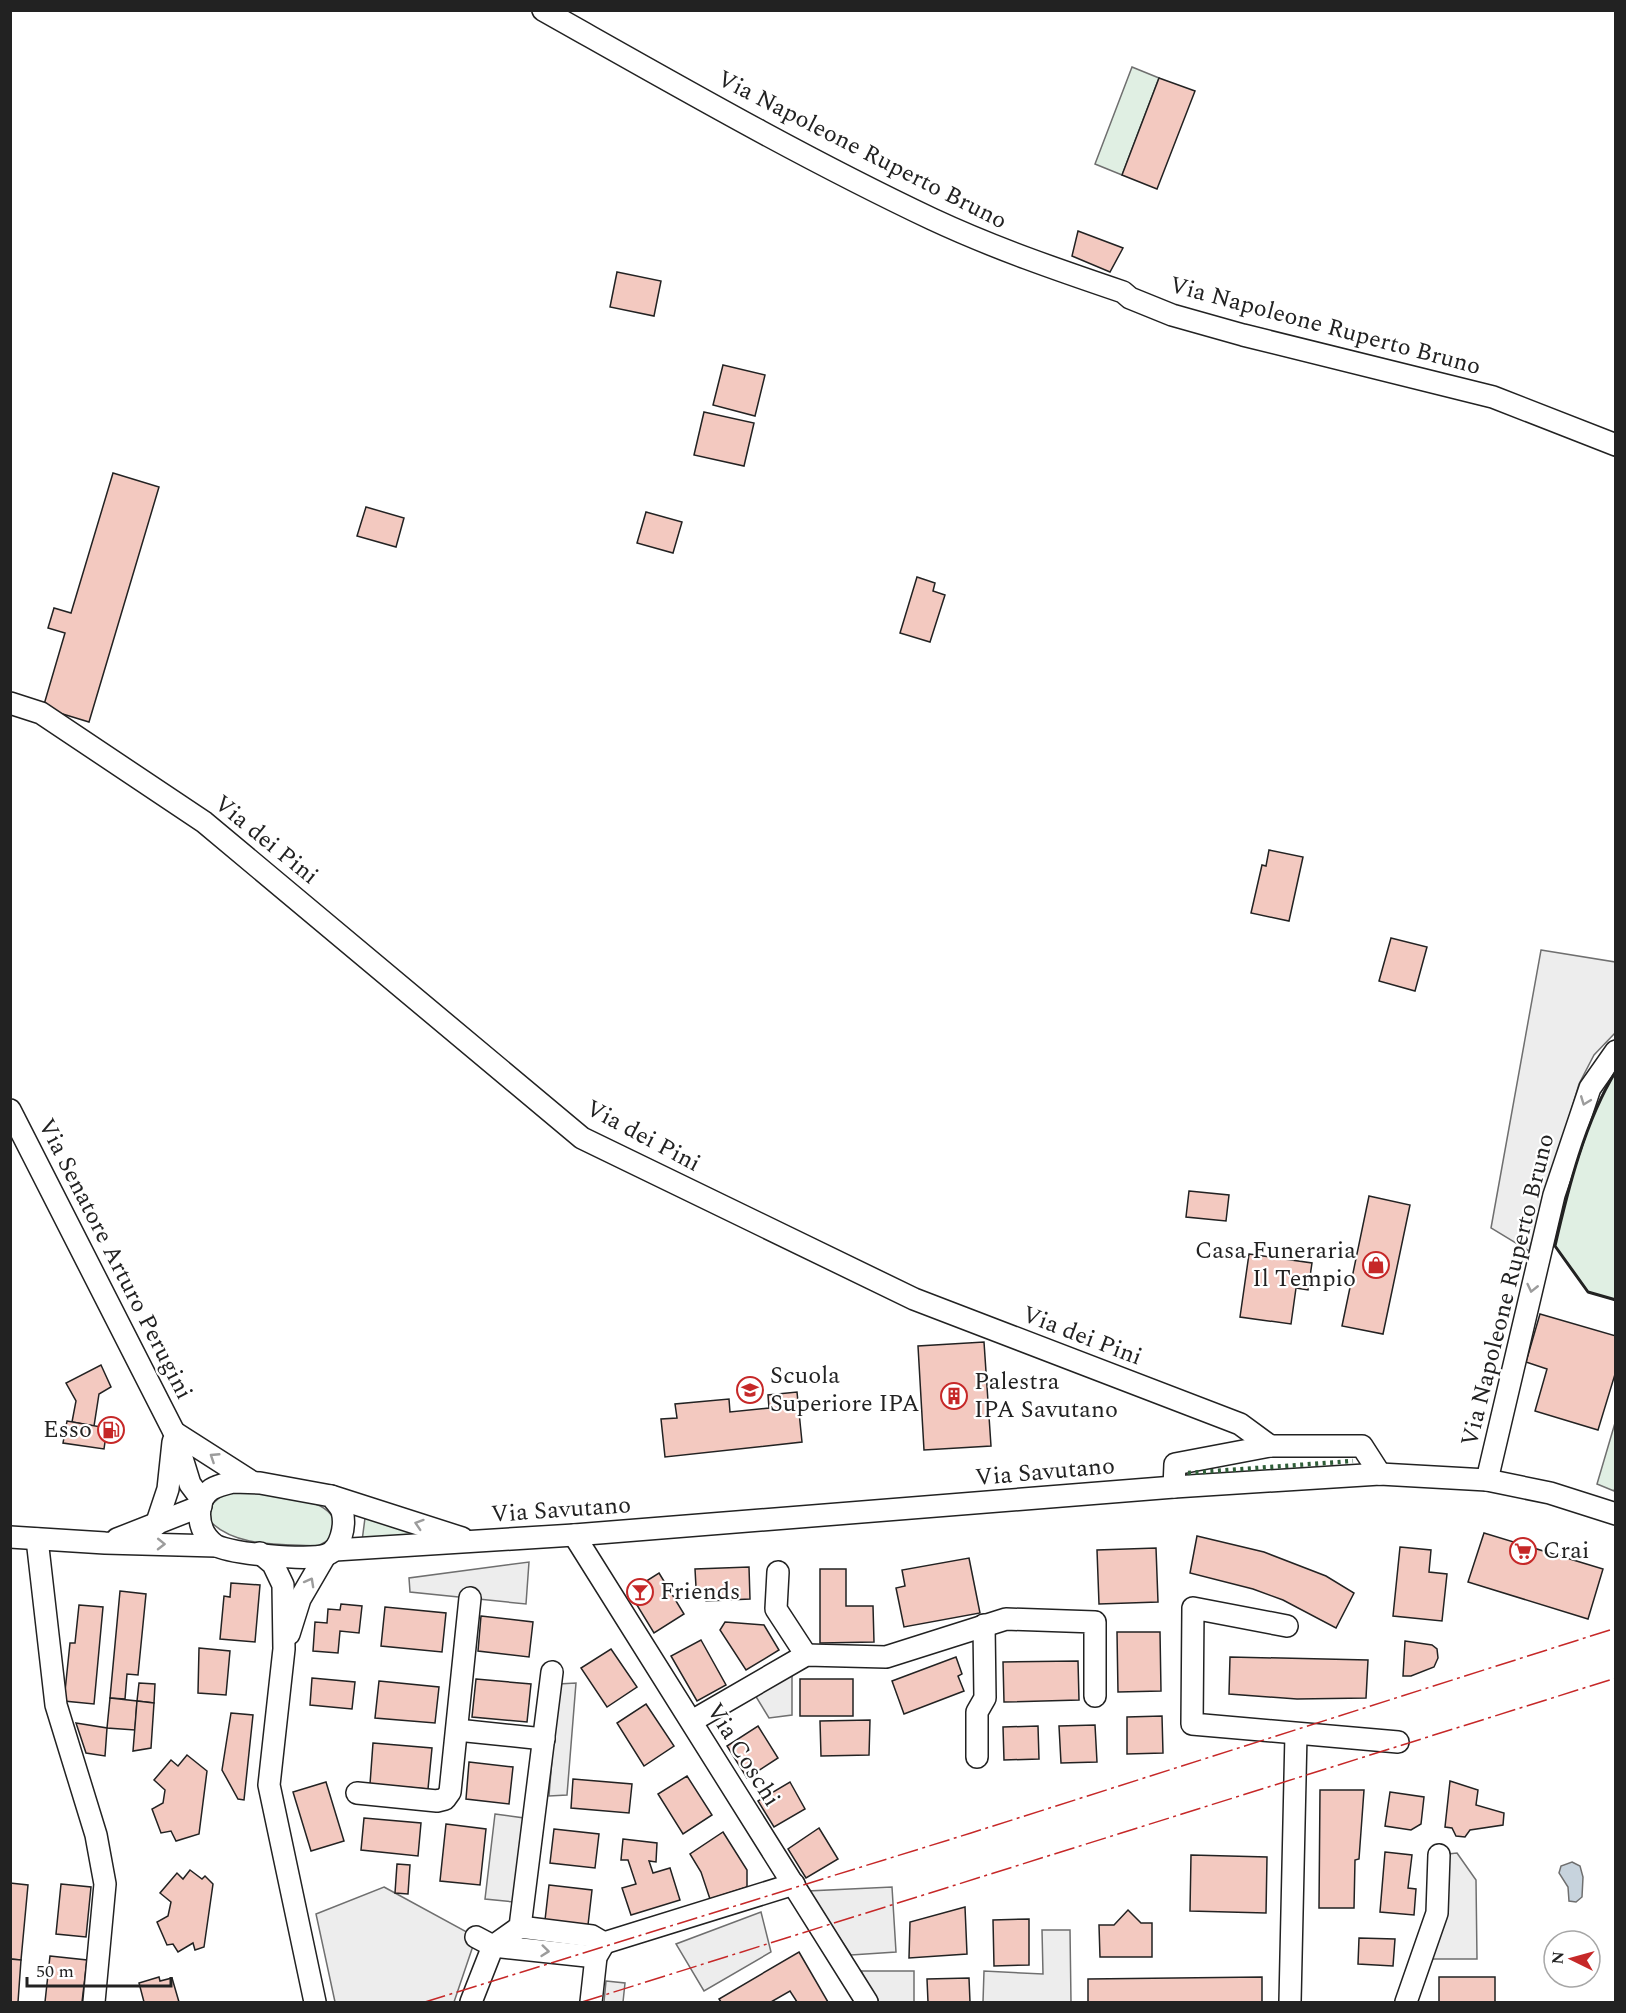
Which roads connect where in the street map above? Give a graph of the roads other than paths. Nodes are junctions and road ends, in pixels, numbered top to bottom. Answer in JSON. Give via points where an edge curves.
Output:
{"nodes":[{"id":1,"x":543,"y":10,"type":"edge"},
{"id":2,"x":1616,"y":445,"type":"edge"},
{"id":3,"x":10,"y":703,"type":"edge"},
{"id":4,"x":1616,"y":1051,"type":"edge"},
{"id":5,"x":10,"y":1110,"type":"edge"},
{"id":6,"x":174,"y":1432,"type":"junction"},
{"id":7,"x":1270,"y":1446,"type":"junction"},
{"id":8,"x":1380,"y":1474,"type":"junction"},
{"id":9,"x":1487,"y":1480,"type":"junction"},
{"id":10,"x":253,"y":1483,"type":"junction"},
{"id":11,"x":1174,"y":1487,"type":"junction"},
{"id":12,"x":331,"y":1496,"type":"junction"},
{"id":13,"x":201,"y":1503,"type":"junction"},
{"id":14,"x":1616,"y":1514,"type":"edge"},
{"id":15,"x":156,"y":1525,"type":"junction"},
{"id":16,"x":574,"y":1535,"type":"junction"},
{"id":17,"x":10,"y":1537,"type":"edge"},
{"id":18,"x":37,"y":1539,"type":"junction"},
{"id":19,"x":474,"y":1542,"type":"junction"},
{"id":20,"x":105,"y":1543,"type":"junction"},
{"id":21,"x":216,"y":1546,"type":"junction"},
{"id":22,"x":260,"y":1553,"type":"junction"},
{"id":23,"x":330,"y":1553,"type":"junction"},
{"id":24,"x":778,"y":1572,"type":"dead end"},
{"id":25,"x":470,"y":1598,"type":"dead end"},
{"id":26,"x":984,"y":1625,"type":"junction"},
{"id":27,"x":1287,"y":1626,"type":"dead end"},
{"id":28,"x":284,"y":1648,"type":"junction"},
{"id":29,"x":806,"y":1655,"type":"junction"},
{"id":30,"x":552,"y":1672,"type":"dead end"},
{"id":31,"x":1095,"y":1696,"type":"dead end"},
{"id":32,"x":692,"y":1721,"type":"junction"},
{"id":33,"x":457,"y":1730,"type":"junction"},
{"id":34,"x":1296,"y":1734,"type":"junction"},
{"id":35,"x":544,"y":1739,"type":"junction"},
{"id":36,"x":1398,"y":1742,"type":"dead end"},
{"id":37,"x":977,"y":1757,"type":"dead end"},
{"id":38,"x":357,"y":1793,"type":"dead end"},
{"id":39,"x":1439,"y":1855,"type":"dead end"},
{"id":40,"x":794,"y":1884,"type":"junction"},
{"id":41,"x":520,"y":1927,"type":"junction"},
{"id":42,"x":484,"y":1941,"type":"junction"},
{"id":43,"x":600,"y":1950,"type":"junction"},
{"id":44,"x":94,"y":2002,"type":"edge"},
{"id":45,"x":315,"y":2002,"type":"edge"},
{"id":46,"x":471,"y":2002,"type":"edge"},
{"id":47,"x":591,"y":2002,"type":"edge"},
{"id":48,"x":867,"y":2002,"type":"edge"},
{"id":49,"x":1290,"y":2002,"type":"edge"},
{"id":50,"x":1406,"y":2002,"type":"edge"}],
"edges":[{"from":1,"to":2,"type":"street","name":"Via Napoleone Ruperto Bruno","via":[[816,161],[932,219],[1019,256],[1123,292],[1172,315],[1493,397]]},
{"from":3,"to":7,"type":"street","name":"Via dei Pini","via":[[41,713],[204,822],[582,1138],[914,1299],[1240,1424]]},
{"from":4,"to":9,"type":"street","name":"Via Napoleone Ruperto Bruno","one_way":true,"via":[[1590,1088],[1554,1195]]},
{"from":5,"to":6,"type":"street","name":"Via Senatore Arturo Perugini"},
{"from":10,"to":6,"type":"street","one_way":true},
{"from":6,"to":13,"type":"street","name":"Via Senatore Arturo Perugini","via":[[190,1484]]},
{"from":6,"to":15,"type":"street","via":[[168,1489]]},
{"from":7,"to":8,"type":"street","via":[[1362,1446]]},
{"from":7,"to":11,"type":"street","via":[[1175,1464]]},
{"from":8,"to":9,"type":"street","name":"Via Savutano"},
{"from":8,"to":11,"type":"street","name":"Via Savutano"},
{"from":9,"to":14,"type":"street","name":"Via Savutano","via":[[1551,1493]]},
{"from":10,"to":12,"type":"street"},
{"from":10,"to":13,"type":"street","via":[[215,1486],[205,1493]]},
{"from":11,"to":16,"type":"street","name":"Via Savutano"},
{"from":19,"to":12,"type":"street","one_way":true},
{"from":12,"to":23,"type":"street","via":[[342,1510],[344,1529]]},
{"from":13,"to":15,"type":"street"},
{"from":13,"to":21,"type":"street","via":[[199,1522]]},
{"from":15,"to":20,"type":"street"},
{"from":16,"to":19,"type":"street","name":"Via Savutano"},
{"from":16,"to":32,"type":"street","name":"Via Coschi"},
{"from":17,"to":18,"type":"street"},
{"from":18,"to":20,"type":"street"},
{"from":18,"to":44,"type":"street","via":[[56,1705],[96,1835],[105,1884]]},
{"from":19,"to":23,"type":"street","name":"Via Savutano"},
{"from":20,"to":21,"type":"street","name":"Via Savutano","one_way":true},
{"from":21,"to":22,"type":"street","name":"Via Savutano"},
{"from":22,"to":23,"type":"street","name":"Via Savutano"},
{"from":22,"to":28,"type":"street","via":[[273,1564],[283,1585]]},
{"from":28,"to":23,"type":"street","one_way":true,"via":[[300,1599]]},
{"from":24,"to":29,"type":"street","via":[[776,1609]]},
{"from":25,"to":33,"type":"street"},
{"from":26,"to":29,"type":"street","via":[[886,1657]]},
{"from":26,"to":31,"type":"street","via":[[1006,1619],[1095,1622]]},
{"from":26,"to":37,"type":"street","via":[[985,1698],[977,1712]]},
{"from":27,"to":34,"type":"street","via":[[1193,1608],[1192,1724]]},
{"from":28,"to":45,"type":"street","via":[[269,1785]]},
{"from":29,"to":32,"type":"street"},
{"from":30,"to":35,"type":"street"},
{"from":32,"to":40,"type":"street","name":"Via Coschi"},
{"from":33,"to":35,"type":"street"},
{"from":33,"to":38,"type":"street","via":[[450,1792],[445,1799]]},
{"from":34,"to":36,"type":"street"},
{"from":34,"to":49,"type":"street"},
{"from":35,"to":41,"type":"street"},
{"from":39,"to":50,"type":"street","via":[[1437,1913]]},
{"from":40,"to":43,"type":"street"},
{"from":40,"to":48,"type":"street","name":"Via Coschi"},
{"from":41,"to":42,"type":"street"},
{"from":41,"to":43,"type":"street","via":[[592,1936]]},
{"from":42,"to":43,"type":"street","one_way":true},
{"from":42,"to":46,"type":"street"},
{"from":43,"to":47,"type":"street"}]}
